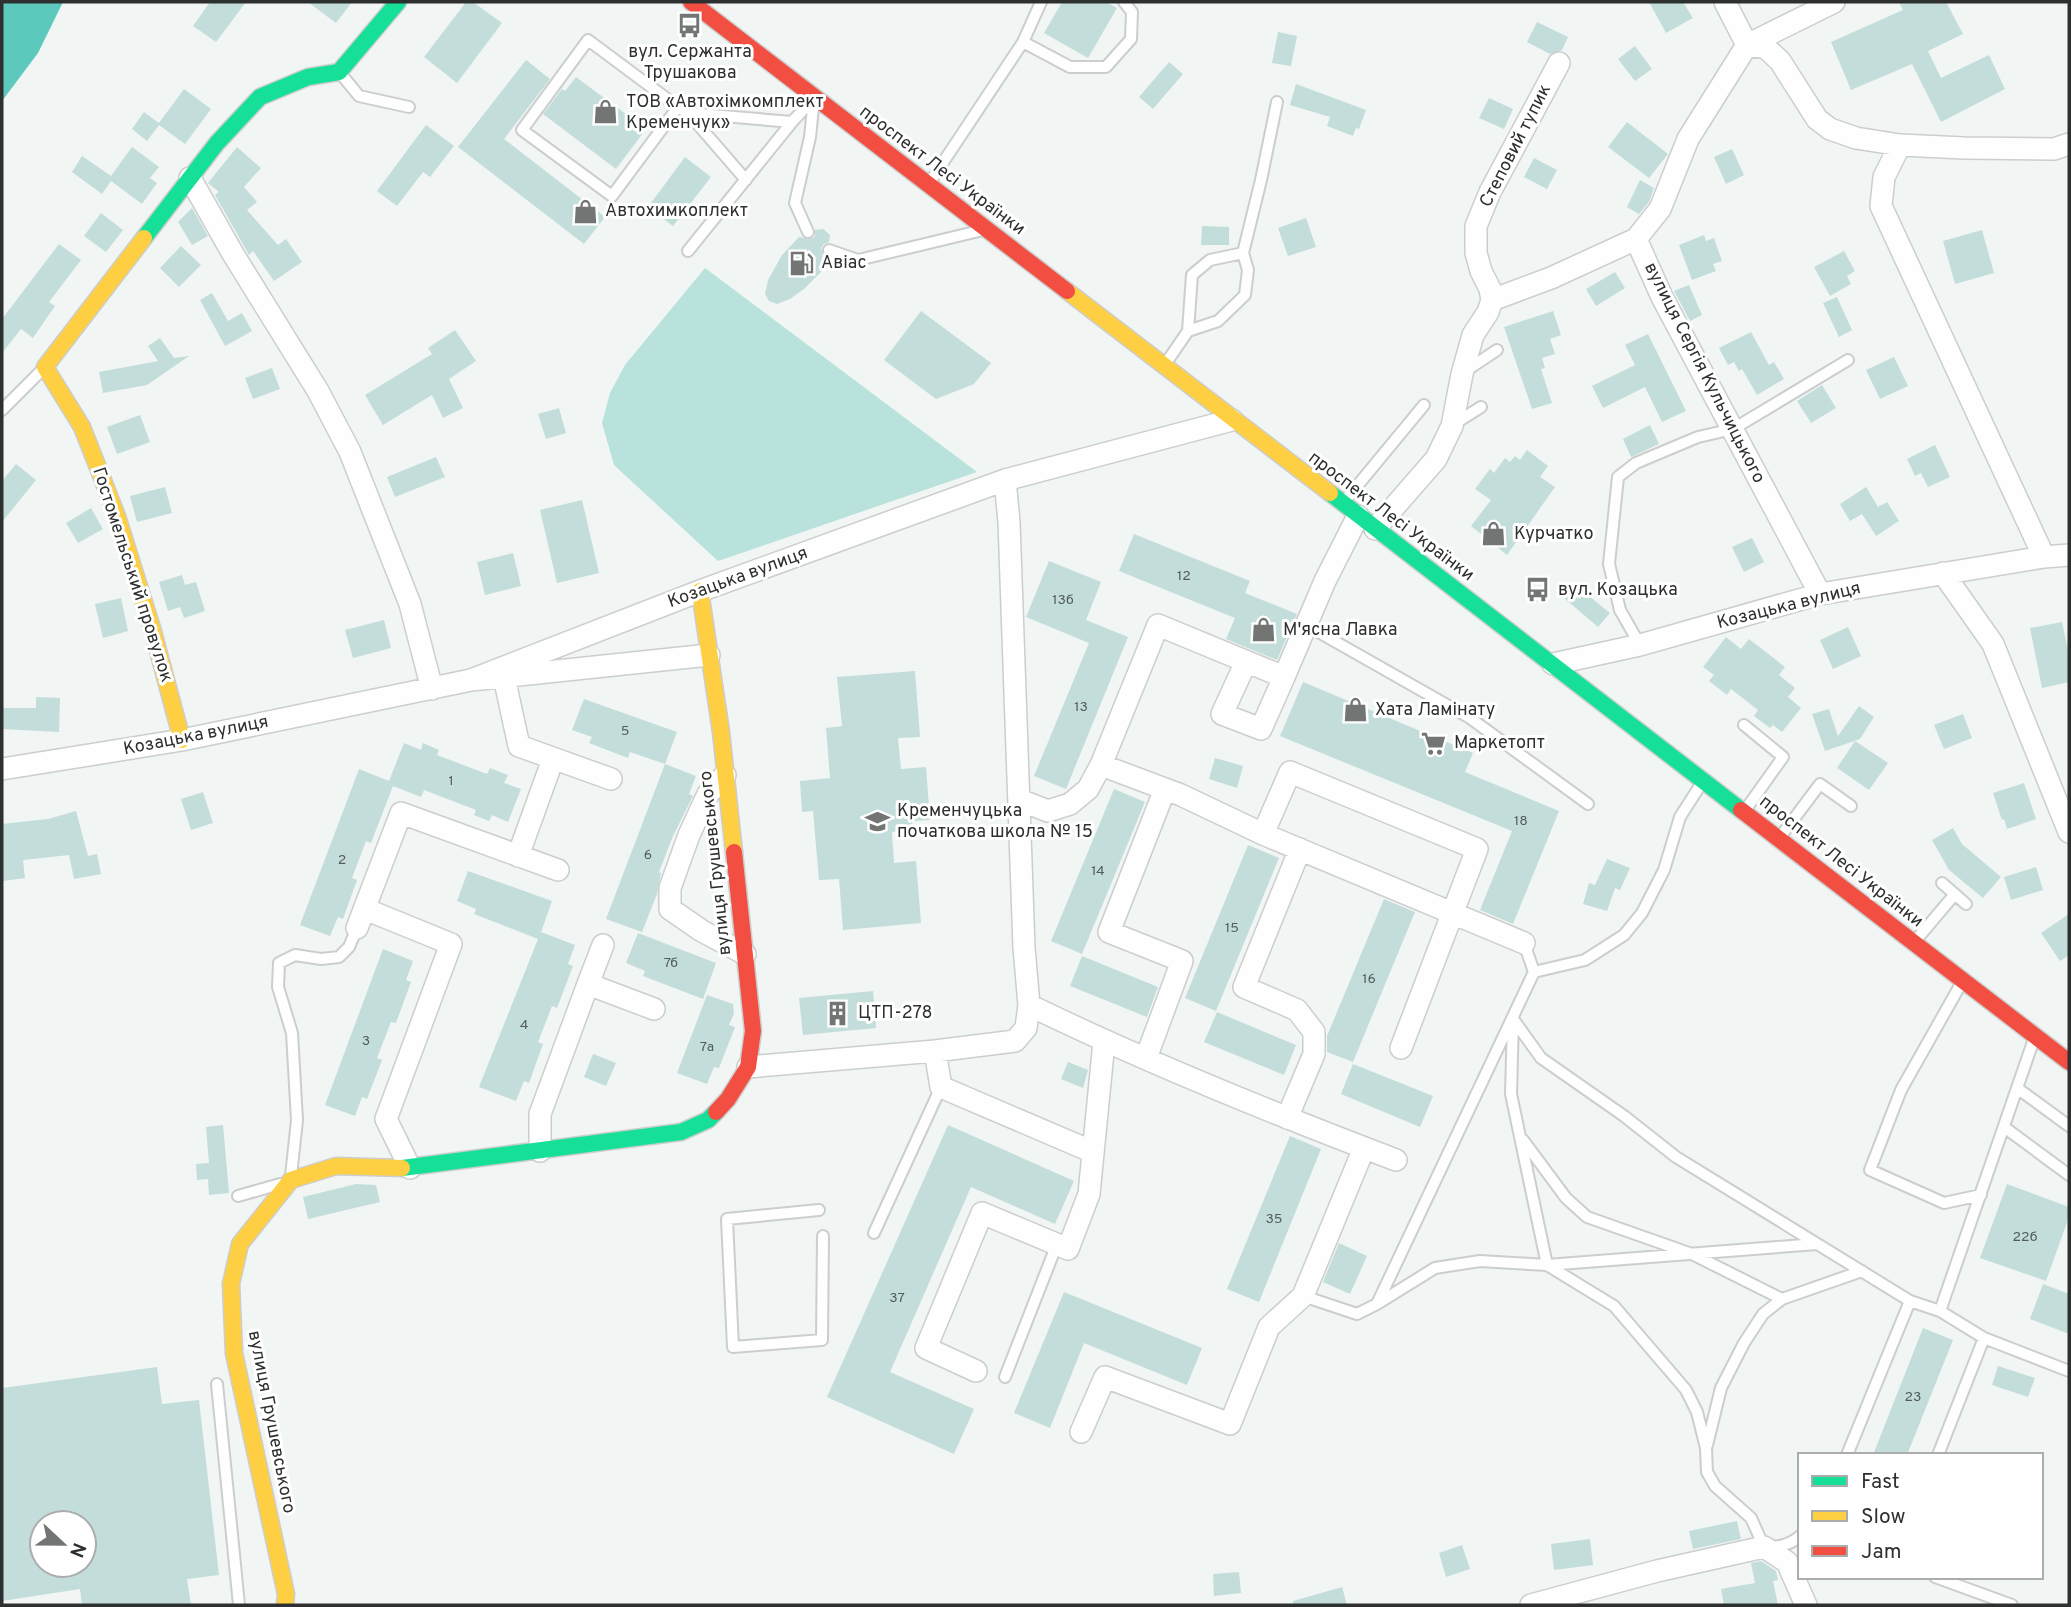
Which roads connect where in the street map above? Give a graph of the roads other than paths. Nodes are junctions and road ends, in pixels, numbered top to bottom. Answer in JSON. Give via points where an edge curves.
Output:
{"nodes":[{"id":1,"x":398,"y":2,"type":"edge"},
{"id":2,"x":691,"y":2,"type":"edge"},
{"id":3,"x":1041,"y":2,"type":"edge"},
{"id":4,"x":1124,"y":2,"type":"edge"},
{"id":5,"x":1725,"y":2,"type":"edge"},
{"id":6,"x":1834,"y":2,"type":"edge"},
{"id":7,"x":1023,"y":42,"type":"junction"},
{"id":8,"x":1748,"y":45,"type":"junction"},
{"id":9,"x":1559,"y":63,"type":"dead end"},
{"id":10,"x":339,"y":72,"type":"junction"},
{"id":11,"x":814,"y":98,"type":"junction"},
{"id":12,"x":1277,"y":102,"type":"dead end"},
{"id":13,"x":409,"y":107,"type":"dead end"},
{"id":14,"x":683,"y":110,"type":"junction"},
{"id":15,"x":792,"y":122,"type":"junction"},
{"id":16,"x":2069,"y":144,"type":"edge"},
{"id":17,"x":1900,"y":145,"type":"junction"},
{"id":18,"x":190,"y":177,"type":"junction"},
{"id":19,"x":746,"y":180,"type":"junction"},
{"id":20,"x":929,"y":185,"type":"junction"},
{"id":21,"x":988,"y":229,"type":"junction"},
{"id":22,"x":808,"y":232,"type":"dead end"},
{"id":23,"x":1636,"y":239,"type":"junction"},
{"id":24,"x":829,"y":250,"type":"dead end"},
{"id":25,"x":688,"y":251,"type":"dead end"},
{"id":26,"x":1242,"y":253,"type":"junction"},
{"id":27,"x":1492,"y":300,"type":"junction"},
{"id":28,"x":1188,"y":331,"type":"junction"},
{"id":29,"x":1497,"y":350,"type":"dead end"},
{"id":30,"x":1848,"y":360,"type":"dead end"},
{"id":31,"x":1164,"y":366,"type":"junction"},
{"id":32,"x":45,"y":367,"type":"junction"},
{"id":33,"x":1462,"y":374,"type":"junction"},
{"id":34,"x":1424,"y":405,"type":"dead end"},
{"id":35,"x":1481,"y":407,"type":"dead end"},
{"id":36,"x":2,"y":411,"type":"edge"},
{"id":37,"x":1232,"y":420,"type":"junction"},
{"id":38,"x":1452,"y":426,"type":"junction"},
{"id":39,"x":1733,"y":429,"type":"junction"},
{"id":40,"x":1005,"y":480,"type":"junction"},
{"id":41,"x":1350,"y":510,"type":"junction"},
{"id":42,"x":1375,"y":529,"type":"junction"},
{"id":43,"x":2069,"y":555,"type":"edge"},
{"id":44,"x":2044,"y":557,"type":"junction"},
{"id":45,"x":1943,"y":573,"type":"junction"},
{"id":46,"x":700,"y":591,"type":"junction"},
{"id":47,"x":1820,"y":594,"type":"junction"},
{"id":48,"x":1306,"y":625,"type":"junction"},
{"id":49,"x":1640,"y":645,"type":"junction"},
{"id":50,"x":709,"y":655,"type":"junction"},
{"id":51,"x":1246,"y":662,"type":"junction"},
{"id":52,"x":1553,"y":664,"type":"junction"},
{"id":53,"x":504,"y":677,"type":"junction"},
{"id":54,"x":1284,"y":677,"type":"junction"},
{"id":55,"x":471,"y":680,"type":"junction"},
{"id":56,"x":432,"y":689,"type":"junction"},
{"id":57,"x":1744,"y":725,"type":"dead end"},
{"id":58,"x":182,"y":740,"type":"junction"},
{"id":59,"x":553,"y":759,"type":"junction"},
{"id":60,"x":1101,"y":765,"type":"junction"},
{"id":61,"x":2,"y":768,"type":"edge"},
{"id":62,"x":725,"y":775,"type":"junction"},
{"id":63,"x":611,"y":779,"type":"dead end"},
{"id":64,"x":1704,"y":780,"type":"junction"},
{"id":65,"x":1165,"y":789,"type":"junction"},
{"id":66,"x":1020,"y":800,"type":"junction"},
{"id":67,"x":1588,"y":804,"type":"dead end"},
{"id":68,"x":1851,"y":806,"type":"dead end"},
{"id":69,"x":1744,"y":812,"type":"junction"},
{"id":70,"x":2069,"y":832,"type":"edge"},
{"id":71,"x":1263,"y":834,"type":"junction"},
{"id":72,"x":1779,"y":838,"type":"junction"},
{"id":73,"x":1300,"y":849,"type":"junction"},
{"id":74,"x":518,"y":856,"type":"junction"},
{"id":75,"x":558,"y":870,"type":"dead end"},
{"id":76,"x":1942,"y":883,"type":"dead end"},
{"id":77,"x":1955,"y":894,"type":"junction"},
{"id":78,"x":1966,"y":904,"type":"dead end"},
{"id":79,"x":1452,"y":915,"type":"junction"},
{"id":80,"x":361,"y":919,"type":"junction"},
{"id":81,"x":1914,"y":942,"type":"junction"},
{"id":82,"x":1524,"y":943,"type":"joint"},
{"id":83,"x":603,"y":945,"type":"dead end"},
{"id":84,"x":745,"y":954,"type":"junction"},
{"id":85,"x":1534,"y":972,"type":"junction"},
{"id":86,"x":1963,"y":980,"type":"junction"},
{"id":87,"x":588,"y":984,"type":"junction"},
{"id":88,"x":1029,"y":1005,"type":"junction"},
{"id":89,"x":654,"y":1009,"type":"dead end"},
{"id":90,"x":1513,"y":1019,"type":"junction"},
{"id":91,"x":2035,"y":1035,"type":"junction"},
{"id":92,"x":1104,"y":1042,"type":"junction"},
{"id":93,"x":1401,"y":1048,"type":"dead end"},
{"id":94,"x":935,"y":1051,"type":"junction"},
{"id":95,"x":1146,"y":1058,"type":"junction"},
{"id":96,"x":2069,"y":1062,"type":"edge"},
{"id":97,"x":748,"y":1067,"type":"junction"},
{"id":98,"x":941,"y":1087,"type":"junction"},
{"id":99,"x":2017,"y":1088,"type":"junction"},
{"id":100,"x":1287,"y":1118,"type":"junction"},
{"id":101,"x":2069,"y":1126,"type":"edge"},
{"id":102,"x":2004,"y":1127,"type":"junction"},
{"id":103,"x":1520,"y":1135,"type":"junction"},
{"id":104,"x":1364,"y":1148,"type":"junction"},
{"id":105,"x":540,"y":1151,"type":"junction"},
{"id":106,"x":1093,"y":1153,"type":"junction"},
{"id":107,"x":1396,"y":1160,"type":"dead end"},
{"id":108,"x":410,"y":1168,"type":"junction"},
{"id":109,"x":2069,"y":1175,"type":"edge"},
{"id":110,"x":291,"y":1181,"type":"junction"},
{"id":111,"x":1981,"y":1195,"type":"junction"},
{"id":112,"x":239,"y":1196,"type":"dead end"},
{"id":113,"x":819,"y":1210,"type":"dead end"},
{"id":114,"x":874,"y":1233,"type":"dead end"},
{"id":115,"x":823,"y":1236,"type":"dead end"},
{"id":116,"x":1057,"y":1244,"type":"junction"},
{"id":117,"x":1817,"y":1244,"type":"junction"},
{"id":118,"x":1692,"y":1254,"type":"junction"},
{"id":119,"x":1547,"y":1265,"type":"junction"},
{"id":120,"x":1862,"y":1271,"type":"junction"},
{"id":121,"x":1303,"y":1296,"type":"junction"},
{"id":122,"x":1782,"y":1299,"type":"junction"},
{"id":123,"x":1910,"y":1301,"type":"junction"},
{"id":124,"x":1377,"y":1304,"type":"junction"},
{"id":125,"x":1940,"y":1311,"type":"junction"},
{"id":126,"x":1984,"y":1338,"type":"junction"},
{"id":127,"x":976,"y":1371,"type":"dead end"},
{"id":128,"x":2069,"y":1371,"type":"edge"},
{"id":129,"x":1005,"y":1377,"type":"dead end"},
{"id":130,"x":217,"y":1384,"type":"dead end"},
{"id":131,"x":1080,"y":1432,"type":"dead end"},
{"id":132,"x":1706,"y":1448,"type":"junction"},
{"id":133,"x":1848,"y":1453,"type":"edge"},
{"id":134,"x":1939,"y":1453,"type":"edge"},
{"id":135,"x":1798,"y":1538,"type":"edge"},
{"id":136,"x":1763,"y":1547,"type":"junction"},
{"id":137,"x":1940,"y":1579,"type":"edge"},
{"id":138,"x":239,"y":1605,"type":"edge"},
{"id":139,"x":285,"y":1605,"type":"edge"},
{"id":140,"x":1531,"y":1605,"type":"edge"},
{"id":141,"x":1807,"y":1605,"type":"edge"},
{"id":142,"x":2012,"y":1605,"type":"edge"}],
"edges":[{"from":1,"to":10,"type":"street"},
{"from":2,"to":11,"type":"street","name":"проспект Лесі Українки"},
{"from":3,"to":7,"type":"lane"},
{"from":4,"to":7,"type":"lane","via":[[1132,12],[1131,39],[1106,67],[1070,67]]},
{"from":5,"to":8,"type":"street"},
{"from":6,"to":8,"type":"street"},
{"from":7,"to":20,"type":"lane"},
{"from":8,"to":17,"type":"street","via":[[1766,48],[1780,61],[1816,120],[1856,138]]},
{"from":8,"to":23,"type":"street","via":[[1688,139],[1660,209]]},
{"from":9,"to":27,"type":"street","name":"Степовий тупик","via":[[1476,226],[1476,253]]},
{"from":10,"to":13,"type":"lane","via":[[359,96]]},
{"from":10,"to":18,"type":"street","via":[[308,77],[260,97]]},
{"from":11,"to":15,"type":"lane"},
{"from":11,"to":20,"type":"street","name":"проспект Лесі Українки"},
{"from":11,"to":22,"type":"lane","via":[[795,203]]},
{"from":12,"to":26,"type":"lane"},
{"from":14,"to":14,"type":"lane","via":[[612,196],[522,130],[588,40]]},
{"from":14,"to":15,"type":"lane"},
{"from":14,"to":19,"type":"lane"},
{"from":15,"to":19,"type":"lane"},
{"from":16,"to":17,"type":"street","via":[[2054,149]]},
{"from":17,"to":44,"type":"street","via":[[1884,177],[1881,206]]},
{"from":18,"to":32,"type":"street"},
{"from":18,"to":56,"type":"street","via":[[350,452],[410,604]]},
{"from":19,"to":25,"type":"lane"},
{"from":20,"to":21,"type":"street","name":"проспект Лесі Українки"},
{"from":21,"to":24,"type":"lane","via":[[858,260]]},
{"from":21,"to":31,"type":"street","name":"проспект Лесі Українки"},
{"from":23,"to":27,"type":"street"},
{"from":23,"to":39,"type":"street","name":"вулиця Сергія Кульчицького"},
{"from":26,"to":28,"type":"lane","via":[[1248,270],[1245,295],[1218,321]]},
{"from":26,"to":28,"type":"lane","via":[[1210,260],[1192,275]]},
{"from":27,"to":33,"type":"street","via":[[1473,335]]},
{"from":28,"to":31,"type":"lane"},
{"from":29,"to":33,"type":"lane"},
{"from":30,"to":39,"type":"lane"},
{"from":31,"to":37,"type":"street","name":"проспект Лесі Українки"},
{"from":32,"to":36,"type":"lane"},
{"from":32,"to":58,"type":"street","name":"Гостомельський провулок","via":[[82,426],[117,516]]},
{"from":33,"to":38,"type":"street"},
{"from":34,"to":41,"type":"lane"},
{"from":35,"to":38,"type":"lane"},
{"from":37,"to":40,"type":"street","name":"Козацька вулиця"},
{"from":37,"to":41,"type":"street","name":"проспект Лесі Українки"},
{"from":38,"to":42,"type":"street","via":[[1436,459]]},
{"from":39,"to":47,"type":"street","name":"вулиця Сергія Кульчицького"},
{"from":39,"to":49,"type":"lane","via":[[1698,437],[1636,463],[1618,477],[1609,564],[1620,610]]},
{"from":40,"to":46,"type":"street","name":"Козацька вулиця"},
{"from":40,"to":66,"type":"street"},
{"from":41,"to":42,"type":"street","name":"проспект Лесі Українки"},
{"from":41,"to":48,"type":"street"},
{"from":42,"to":52,"type":"street","name":"проспект Лесі Українки"},
{"from":43,"to":44,"type":"street","name":"Козацька вулиця"},
{"from":44,"to":45,"type":"street","name":"Козацька вулиця"},
{"from":45,"to":47,"type":"street","name":"Козацька вулиця"},
{"from":45,"to":70,"type":"street","via":[[1993,644]]},
{"from":46,"to":50,"type":"street","name":"вулиця Грушевського"},
{"from":46,"to":55,"type":"street","name":"Козацька вулиця"},
{"from":47,"to":49,"type":"street","name":"Козацька вулиця"},
{"from":48,"to":54,"type":"street"},
{"from":48,"to":67,"type":"lane","via":[[1470,718]]},
{"from":49,"to":52,"type":"street","name":"Козацька вулиця"},
{"from":50,"to":53,"type":"street","name":"Козацька вулиця"},
{"from":50,"to":62,"type":"street","name":"вулиця Грушевського"},
{"from":51,"to":54,"type":"street"},
{"from":51,"to":54,"type":"street","via":[[1222,714],[1261,730]]},
{"from":51,"to":60,"type":"street","via":[[1158,625]]},
{"from":52,"to":64,"type":"street","name":"проспект Лесі Українки"},
{"from":53,"to":55,"type":"street","name":"Козацька вулиця"},
{"from":53,"to":59,"type":"street","via":[[519,746]]},
{"from":55,"to":56,"type":"street","name":"Козацька вулиця"},
{"from":56,"to":58,"type":"street","name":"Козацька вулиця"},
{"from":57,"to":69,"type":"lane","via":[[1783,757]]},
{"from":58,"to":61,"type":"street","name":"Козацька вулиця"},
{"from":59,"to":63,"type":"street"},
{"from":59,"to":74,"type":"street"},
{"from":60,"to":65,"type":"street"},
{"from":60,"to":66,"type":"street","via":[[1088,789],[1070,804],[1048,811]]},
{"from":62,"to":84,"type":"street","name":"вулиця Грушевського"},
{"from":62,"to":84,"type":"street","via":[[708,794],[688,835],[670,888],[670,909]]},
{"from":64,"to":69,"type":"street","name":"проспект Лесі Українки"},
{"from":64,"to":85,"type":"lane","via":[[1680,817],[1664,870],[1642,913],[1624,935],[1585,960]]},
{"from":65,"to":71,"type":"street"},
{"from":65,"to":95,"type":"street","via":[[1109,932],[1182,961]]},
{"from":66,"to":88,"type":"street"},
{"from":68,"to":72,"type":"lane","via":[[1820,784]]},
{"from":69,"to":72,"type":"street","name":"проспект Лесі Українки"},
{"from":71,"to":73,"type":"street"},
{"from":71,"to":79,"type":"street","via":[[1290,772],[1477,849]]},
{"from":72,"to":81,"type":"street","name":"проспект Лесі Українки"},
{"from":73,"to":79,"type":"street"},
{"from":73,"to":100,"type":"street","via":[[1244,987],[1297,1010],[1314,1032],[1314,1054]]},
{"from":74,"to":75,"type":"street"},
{"from":74,"to":80,"type":"street","via":[[401,813]]},
{"from":76,"to":77,"type":"lane"},
{"from":77,"to":78,"type":"lane"},
{"from":77,"to":81,"type":"lane"},
{"from":79,"to":82,"type":"street"},
{"from":79,"to":93,"type":"street"},
{"from":80,"to":108,"type":"street","via":[[451,944],[386,1119]]},
{"from":80,"to":110,"type":"lane","via":[[349,947],[339,957],[295,955],[279,963],[278,987],[292,1033],[298,1119]]},
{"from":81,"to":86,"type":"street","name":"проспект Лесі Українки"},
{"from":82,"to":85,"type":"lane"},
{"from":83,"to":87,"type":"street"},
{"from":84,"to":97,"type":"street","name":"вулиця Грушевського","via":[[753,1031]]},
{"from":85,"to":90,"type":"lane"},
{"from":86,"to":91,"type":"street","name":"проспект Лесі Українки"},
{"from":86,"to":111,"type":"lane","via":[[1901,1090],[1870,1170],[1944,1203]]},
{"from":87,"to":89,"type":"street"},
{"from":87,"to":105,"type":"street","via":[[540,1114]]},
{"from":88,"to":92,"type":"street"},
{"from":88,"to":94,"type":"street","via":[[1026,1028],[1014,1041]]},
{"from":90,"to":103,"type":"lane","via":[[1511,1094]]},
{"from":90,"to":117,"type":"lane","via":[[1541,1058],[1676,1157]]},
{"from":90,"to":124,"type":"lane"},
{"from":91,"to":96,"type":"street","name":"проспект Лесі Українки"},
{"from":91,"to":99,"type":"lane"},
{"from":92,"to":95,"type":"street"},
{"from":92,"to":106,"type":"street"},
{"from":94,"to":97,"type":"street"},
{"from":94,"to":98,"type":"street"},
{"from":95,"to":100,"type":"street"},
{"from":97,"to":105,"type":"street","via":[[708,1120],[681,1132]]},
{"from":98,"to":106,"type":"street"},
{"from":98,"to":114,"type":"lane"},
{"from":99,"to":101,"type":"lane"},
{"from":99,"to":102,"type":"lane"},
{"from":100,"to":104,"type":"street"},
{"from":102,"to":109,"type":"lane"},
{"from":102,"to":111,"type":"lane"},
{"from":103,"to":118,"type":"lane","via":[[1566,1198],[1587,1217]]},
{"from":103,"to":119,"type":"lane"},
{"from":104,"to":107,"type":"street"},
{"from":104,"to":121,"type":"street"},
{"from":105,"to":108,"type":"street"},
{"from":106,"to":116,"type":"street","via":[[1089,1194],[1068,1249]]},
{"from":108,"to":110,"type":"street","via":[[336,1166]]},
{"from":110,"to":112,"type":"lane"},
{"from":110,"to":139,"type":"street","name":"вулиця Грушевського","via":[[240,1244],[231,1284],[234,1353]]},
{"from":111,"to":125,"type":"lane"},
{"from":113,"to":115,"type":"lane","via":[[727,1219],[733,1348],[822,1339]]},
{"from":116,"to":127,"type":"street","via":[[982,1213],[926,1349]]},
{"from":116,"to":129,"type":"lane"},
{"from":117,"to":118,"type":"lane"},
{"from":117,"to":120,"type":"lane"},
{"from":118,"to":119,"type":"lane"},
{"from":118,"to":122,"type":"lane"},
{"from":119,"to":124,"type":"lane","via":[[1480,1261],[1435,1268]]},
{"from":119,"to":132,"type":"lane","via":[[1614,1306],[1686,1390],[1698,1412]]},
{"from":120,"to":122,"type":"lane"},
{"from":120,"to":123,"type":"lane"},
{"from":121,"to":124,"type":"lane","via":[[1357,1314]]},
{"from":121,"to":131,"type":"street","via":[[1269,1327],[1230,1424],[1105,1377]]},
{"from":122,"to":132,"type":"lane","via":[[1763,1314],[1721,1388]]},
{"from":123,"to":125,"type":"lane"},
{"from":123,"to":133,"type":"lane"},
{"from":125,"to":126,"type":"lane"},
{"from":126,"to":128,"type":"lane"},
{"from":126,"to":134,"type":"lane"},
{"from":130,"to":138,"type":"lane"},
{"from":132,"to":136,"type":"lane","via":[[1707,1472],[1715,1486],[1751,1518]]},
{"from":135,"to":136,"type":"lane"},
{"from":136,"to":140,"type":"street"},
{"from":136,"to":141,"type":"street","via":[[1787,1562]]},
{"from":137,"to":142,"type":"lane"}]}
